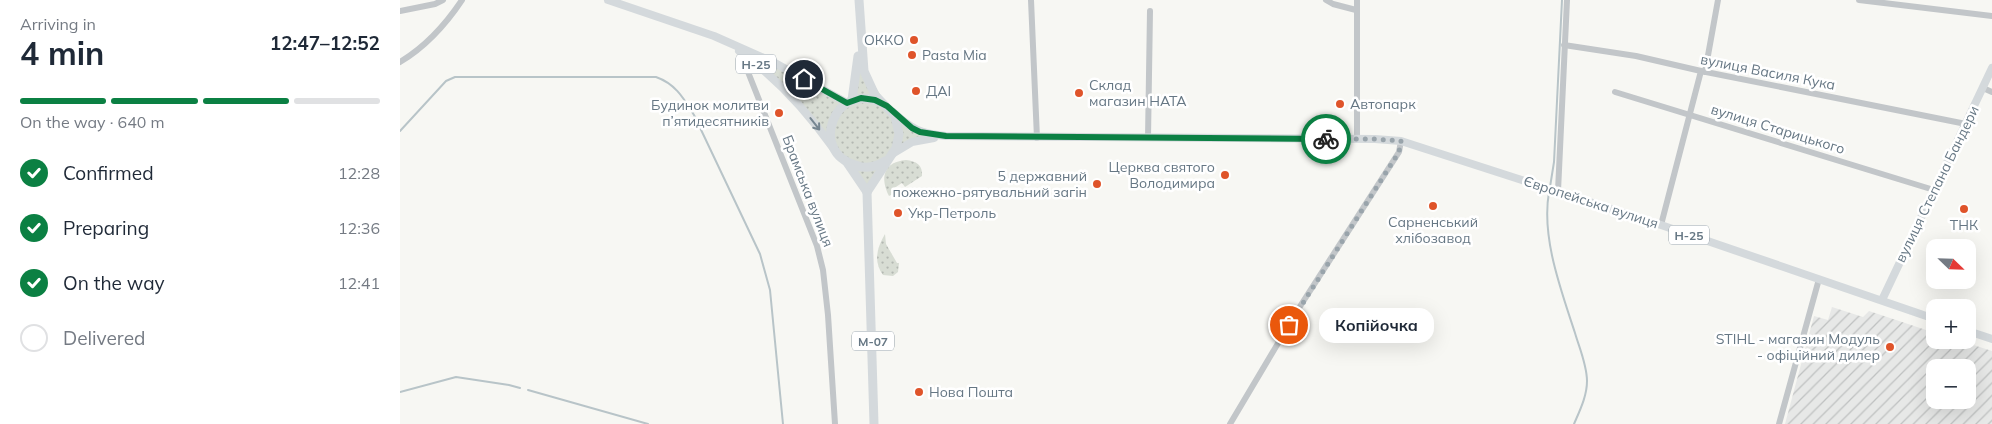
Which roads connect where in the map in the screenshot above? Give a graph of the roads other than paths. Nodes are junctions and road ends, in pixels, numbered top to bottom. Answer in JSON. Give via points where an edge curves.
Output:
{"nodes":[{"id":1,"x":442,"y":0,"type":"edge"},
{"id":2,"x":462,"y":0,"type":"edge"},
{"id":3,"x":608,"y":0,"type":"edge"},
{"id":4,"x":859,"y":0,"type":"edge"},
{"id":5,"x":1031,"y":0,"type":"edge"},
{"id":6,"x":1326,"y":0,"type":"edge"},
{"id":7,"x":1357,"y":0,"type":"edge"},
{"id":8,"x":1567,"y":0,"type":"edge"},
{"id":9,"x":1718,"y":0,"type":"edge"},
{"id":10,"x":1859,"y":0,"type":"edge"},
{"id":11,"x":1356,"y":10,"type":"junction"},
{"id":12,"x":400,"y":11,"type":"edge"},
{"id":13,"x":1150,"y":11,"type":"dead end"},
{"id":14,"x":1992,"y":16,"type":"edge"},
{"id":15,"x":714,"y":36,"type":"junction"},
{"id":16,"x":861,"y":42,"type":"junction"},
{"id":17,"x":1564,"y":44,"type":"junction"},
{"id":18,"x":400,"y":62,"type":"edge"},
{"id":19,"x":755,"y":63,"type":"junction"},
{"id":20,"x":1992,"y":68,"type":"edge"},
{"id":21,"x":1703,"y":72,"type":"junction"},
{"id":22,"x":1983,"y":88,"type":"junction"},
{"id":23,"x":1615,"y":92,"type":"dead end"},
{"id":24,"x":1992,"y":92,"type":"edge"},
{"id":25,"x":850,"y":102,"type":"junction"},
{"id":26,"x":882,"y":103,"type":"junction"},
{"id":27,"x":891,"y":111,"type":"junction"},
{"id":28,"x":1689,"y":114,"type":"junction"},
{"id":29,"x":1966,"y":124,"type":"junction"},
{"id":30,"x":946,"y":136,"type":"junction"},
{"id":31,"x":1037,"y":138,"type":"junction"},
{"id":32,"x":1148,"y":138,"type":"junction"},
{"id":33,"x":1357,"y":139,"type":"junction"},
{"id":34,"x":1401,"y":141,"type":"junction"},
{"id":35,"x":836,"y":152,"type":"junction"},
{"id":36,"x":890,"y":156,"type":"junction"},
{"id":37,"x":846,"y":162,"type":"junction"},
{"id":38,"x":1553,"y":189,"type":"junction"},
{"id":39,"x":1934,"y":190,"type":"junction"},
{"id":40,"x":867,"y":192,"type":"junction"},
{"id":41,"x":1660,"y":225,"type":"junction"},
{"id":42,"x":1819,"y":279,"type":"junction"},
{"id":43,"x":1882,"y":300,"type":"junction"},
{"id":44,"x":1926,"y":316,"type":"edge"},
{"id":45,"x":1976,"y":334,"type":"edge"},
{"id":46,"x":1992,"y":339,"type":"edge"},
{"id":47,"x":835,"y":424,"type":"edge"},
{"id":48,"x":874,"y":424,"type":"edge"},
{"id":49,"x":1230,"y":424,"type":"edge"},
{"id":50,"x":1779,"y":424,"type":"edge"}],
"edges":[{"from":1,"to":12,"type":"street"},
{"from":2,"to":18,"type":"street","via":[[452,16]]},
{"from":3,"to":15,"type":"main road","number":"Н-25"},
{"from":4,"to":16,"type":"highway"},
{"from":5,"to":31,"type":"street"},
{"from":6,"to":11,"type":"street"},
{"from":7,"to":11,"type":"street"},
{"from":8,"to":17,"type":"street"},
{"from":9,"to":21,"type":"street"},
{"from":10,"to":14,"type":"street"},
{"from":11,"to":33,"type":"street"},
{"from":13,"to":32,"type":"street"},
{"from":15,"to":19,"type":"main road","number":"Н-25"},
{"from":15,"to":25,"type":"main road","number":"Н-25"},
{"from":16,"to":25,"type":"highway"},
{"from":16,"to":26,"type":"highway","via":[[867,81]]},
{"from":17,"to":21,"type":"street","name":"вулиця Василя Кука"},
{"from":17,"to":38,"type":"street"},
{"from":19,"to":35,"type":"main road","number":"Н-25","one_way":true,"via":[[793,97]]},
{"from":19,"to":47,"type":"street","name":"Брамська вулиця","via":[[748,72],[809,222],[823,270]]},
{"from":20,"to":22,"type":"main road","name":"вулиця Степана Бандери"},
{"from":21,"to":28,"type":"street"},
{"from":21,"to":29,"type":"street","name":"вулиця Василя Кука"},
{"from":22,"to":24,"type":"street"},
{"from":22,"to":29,"type":"main road","name":"вулиця Степана Бандери"},
{"from":23,"to":28,"type":"street","name":"вулиця Старицького"},
{"from":25,"to":26,"type":"highway","number":"Н-25","via":[[870,98]]},
{"from":25,"to":35,"type":"highway","via":[[832,121],[830,137]]},
{"from":26,"to":27,"type":"highway"},
{"from":27,"to":30,"type":"main road","name":"Європейська вулиця","number":"Н-25","via":[[920,132]]},
{"from":27,"to":36,"type":"highway","via":[[897,120],[899,134]]},
{"from":28,"to":39,"type":"street","name":"вулиця Старицького"},
{"from":28,"to":41,"type":"street"},
{"from":29,"to":39,"type":"main road","name":"вулиця Степана Бандери"},
{"from":30,"to":31,"type":"main road","name":"Європейська вулиця","number":"Н-25"},
{"from":30,"to":36,"type":"main road","name":"Європейська вулиця","number":"Н-25","via":[[912,142]]},
{"from":31,"to":32,"type":"main road","name":"Європейська вулиця","number":"Н-25"},
{"from":32,"to":33,"type":"main road","name":"Європейська вулиця","number":"Н-25"},
{"from":33,"to":34,"type":"main road","name":"Європейська вулиця","number":"Н-25"},
{"from":34,"to":38,"type":"main road","name":"Європейська вулиця","number":"Н-25"},
{"from":34,"to":49,"type":"street","via":[[1399,152],[1299,308]]},
{"from":35,"to":37,"type":"highway"},
{"from":36,"to":37,"type":"highway","number":"Н-25","via":[[878,165],[864,167]]},
{"from":36,"to":40,"type":"highway"},
{"from":37,"to":40,"type":"highway"},
{"from":38,"to":41,"type":"main road","name":"Європейська вулиця","number":"Н-25"},
{"from":39,"to":43,"type":"main road","name":"вулиця Степана Бандери"},
{"from":40,"to":48,"type":"highway","number":"М-07"},
{"from":41,"to":42,"type":"main road","name":"Європейська вулиця","number":"Н-25"},
{"from":42,"to":43,"type":"main road","name":"Європейська вулиця","number":"Н-25"},
{"from":42,"to":50,"type":"street"},
{"from":43,"to":44,"type":"main road","name":"Європейська вулиця"},
{"from":45,"to":46,"type":"main road"}]}
